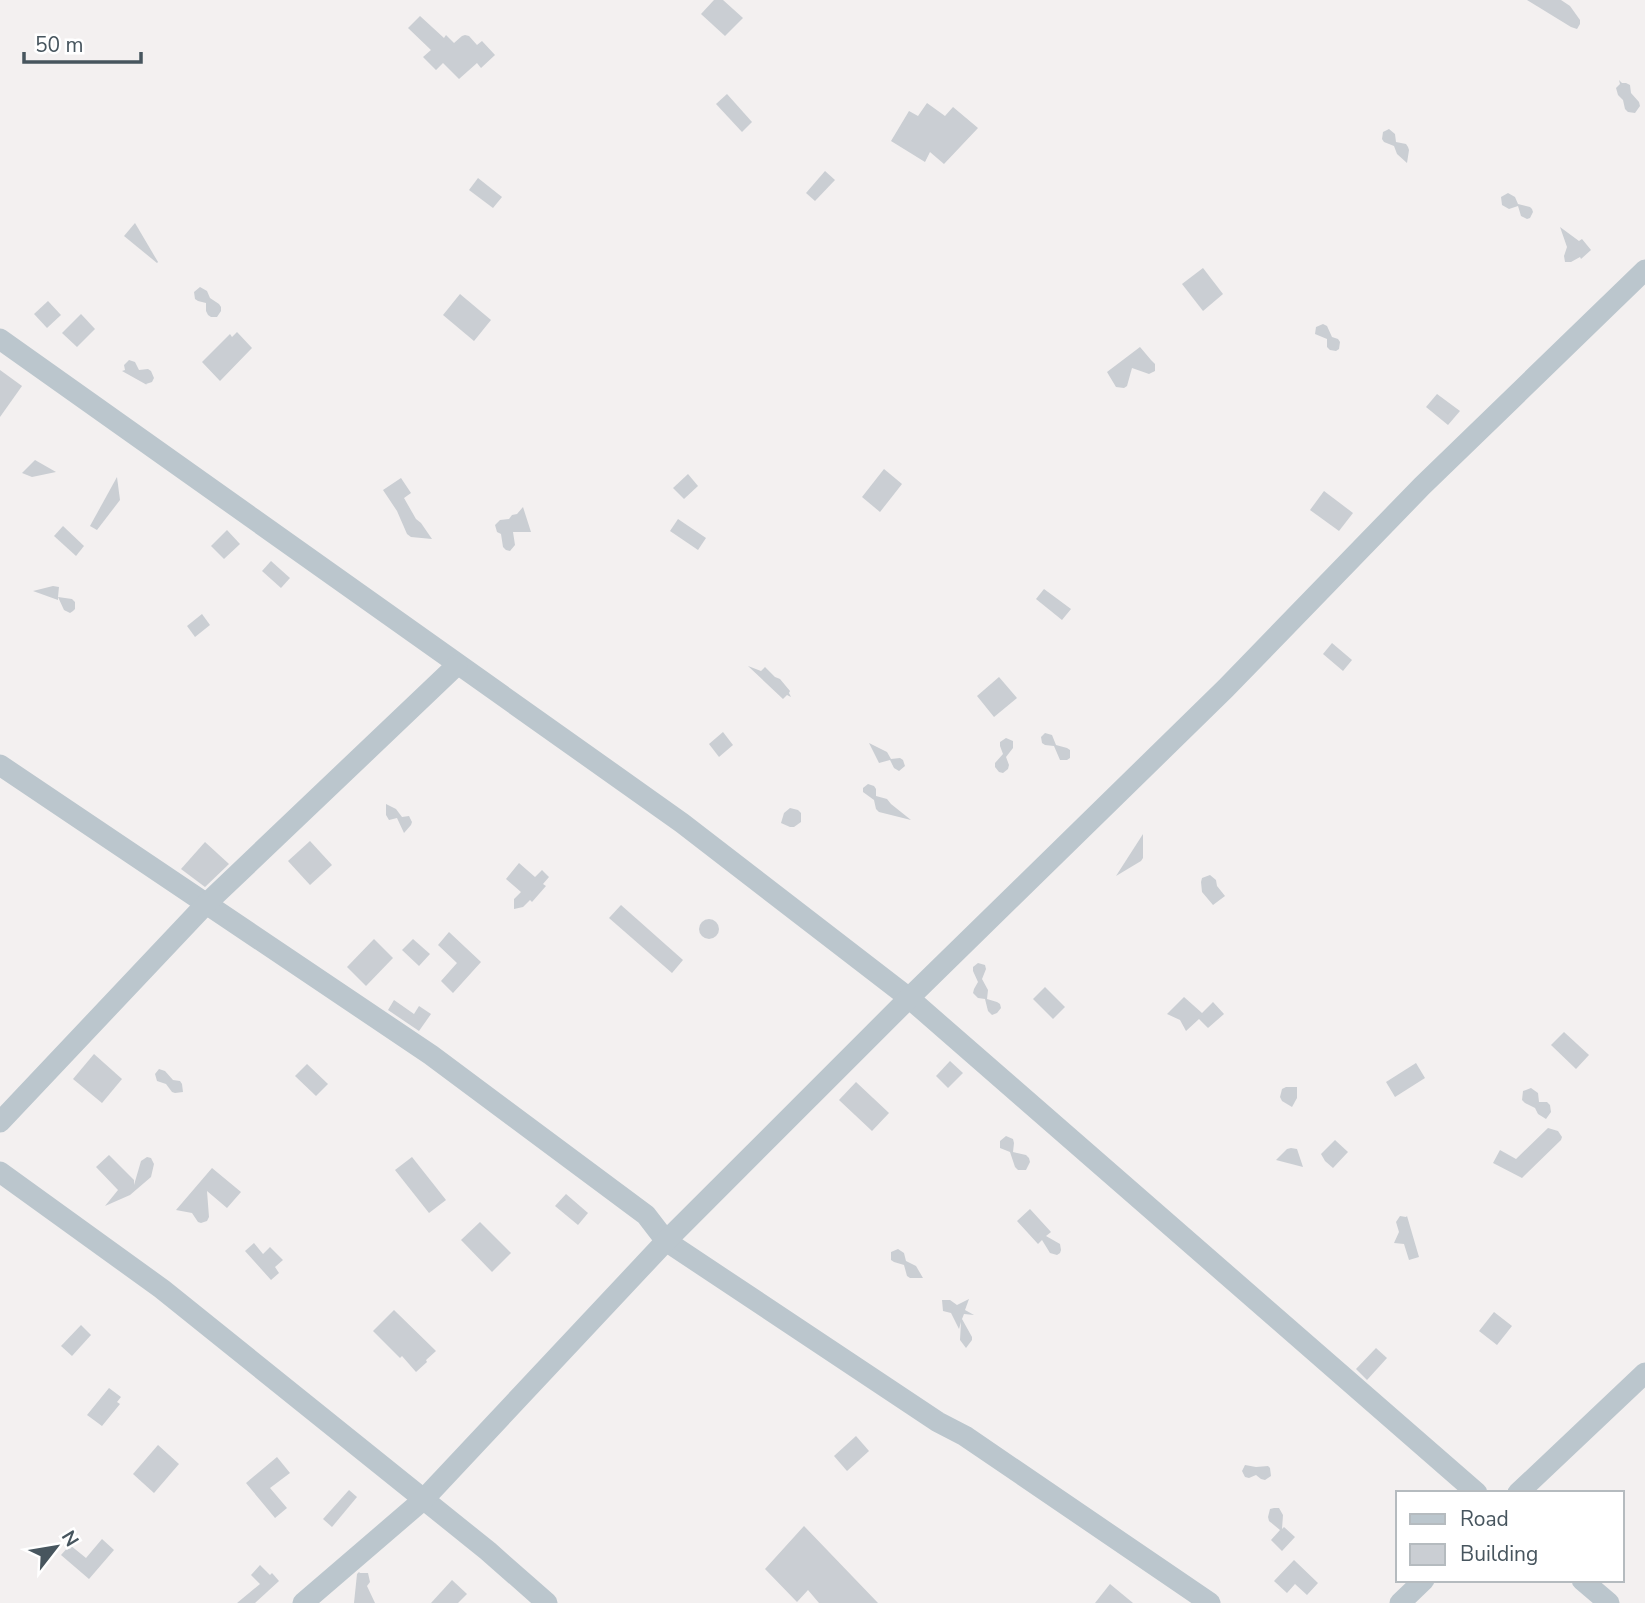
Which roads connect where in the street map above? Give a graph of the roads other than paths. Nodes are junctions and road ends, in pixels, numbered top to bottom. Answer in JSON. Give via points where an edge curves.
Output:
{"nodes":[{"id":1,"x":1645,"y":270,"type":"edge"},
{"id":2,"x":0,"y":339,"type":"edge"},
{"id":3,"x":457,"y":665,"type":"junction"},
{"id":4,"x":0,"y":765,"type":"edge"},
{"id":5,"x":205,"y":904,"type":"junction"},
{"id":6,"x":909,"y":998,"type":"junction"},
{"id":7,"x":0,"y":1122,"type":"edge"},
{"id":8,"x":0,"y":1172,"type":"edge"},
{"id":9,"x":666,"y":1241,"type":"junction"},
{"id":10,"x":1645,"y":1373,"type":"edge"},
{"id":11,"x":1475,"y":1491,"type":"edge"},
{"id":12,"x":1520,"y":1491,"type":"edge"},
{"id":13,"x":425,"y":1500,"type":"junction"},
{"id":14,"x":1422,"y":1582,"type":"edge"},
{"id":15,"x":1584,"y":1582,"type":"edge"},
{"id":16,"x":303,"y":1603,"type":"edge"},
{"id":17,"x":547,"y":1603,"type":"edge"},
{"id":18,"x":1210,"y":1603,"type":"edge"},
{"id":19,"x":1400,"y":1603,"type":"edge"},
{"id":20,"x":1609,"y":1603,"type":"edge"}],
"edges":[{"from":1,"to":6,"type":"street"},
{"from":2,"to":3,"type":"street"},
{"from":3,"to":5,"type":"street"},
{"from":3,"to":6,"type":"street","via":[[682,823]]},
{"from":4,"to":5,"type":"street"},
{"from":5,"to":7,"type":"street"},
{"from":5,"to":9,"type":"street","via":[[431,1055],[646,1216]]},
{"from":6,"to":9,"type":"street"},
{"from":6,"to":11,"type":"street"},
{"from":8,"to":13,"type":"street","via":[[162,1289]]},
{"from":9,"to":13,"type":"street"},
{"from":9,"to":18,"type":"street"},
{"from":10,"to":12,"type":"street"},
{"from":13,"to":16,"type":"street"},
{"from":13,"to":17,"type":"street"},
{"from":14,"to":19,"type":"street"},
{"from":15,"to":20,"type":"street"}]}
